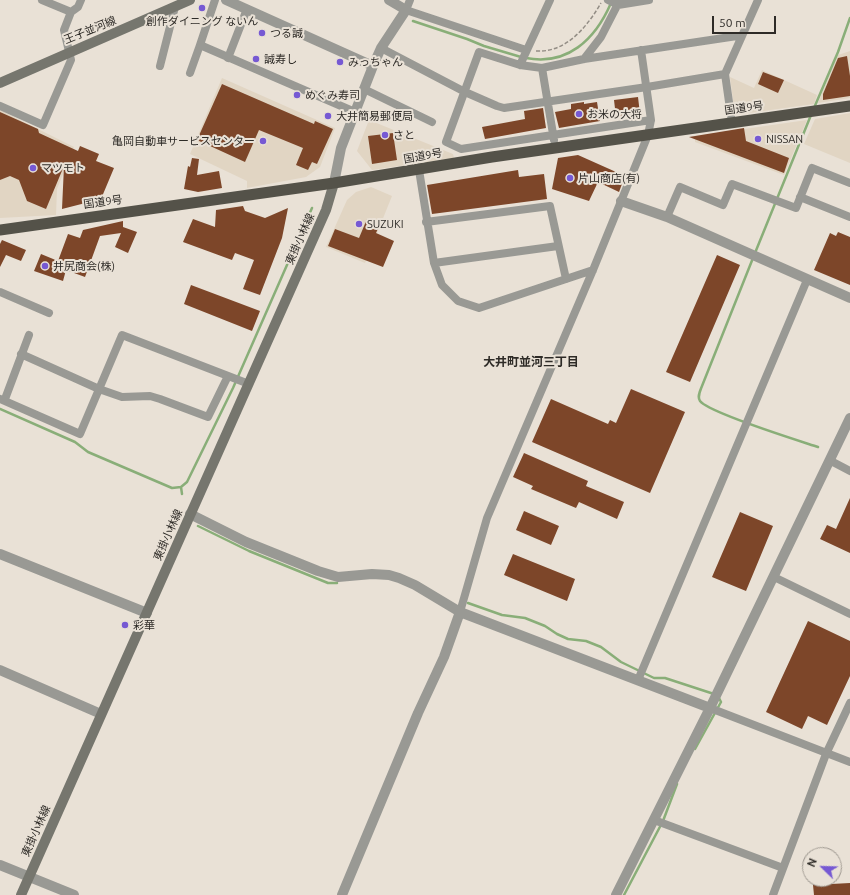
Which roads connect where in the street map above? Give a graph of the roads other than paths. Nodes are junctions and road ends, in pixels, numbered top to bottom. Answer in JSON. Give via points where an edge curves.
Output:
{"nodes":[{"id":1,"x":42,"y":0,"type":"edge"},
{"id":2,"x":81,"y":0,"type":"edge"},
{"id":3,"x":190,"y":0,"type":"edge"},
{"id":4,"x":215,"y":0,"type":"edge"},
{"id":5,"x":226,"y":0,"type":"edge"},
{"id":6,"x":389,"y":0,"type":"edge"},
{"id":7,"x":410,"y":0,"type":"edge"},
{"id":8,"x":550,"y":0,"type":"edge"},
{"id":9,"x":608,"y":0,"type":"edge"},
{"id":10,"x":649,"y":0,"type":"edge"},
{"id":11,"x":758,"y":0,"type":"edge"},
{"id":12,"x":619,"y":2,"type":"edge"},
{"id":13,"x":175,"y":7,"type":"junction"},
{"id":14,"x":247,"y":9,"type":"junction"},
{"id":15,"x":406,"y":10,"type":"junction"},
{"id":16,"x":71,"y":12,"type":"junction"},
{"id":17,"x":741,"y":38,"type":"junction"},
{"id":18,"x":200,"y":45,"type":"junction"},
{"id":19,"x":381,"y":48,"type":"junction"},
{"id":20,"x":526,"y":50,"type":"junction"},
{"id":21,"x":641,"y":50,"type":"junction"},
{"id":22,"x":69,"y":51,"type":"junction"},
{"id":23,"x":228,"y":58,"type":"junction"},
{"id":24,"x":584,"y":58,"type":"junction"},
{"id":25,"x":520,"y":65,"type":"junction"},
{"id":26,"x":160,"y":66,"type":"dead end"},
{"id":27,"x":373,"y":66,"type":"junction"},
{"id":28,"x":542,"y":68,"type":"junction"},
{"id":29,"x":190,"y":73,"type":"dead end"},
{"id":30,"x":725,"y":74,"type":"junction"},
{"id":31,"x":0,"y":82,"type":"edge"},
{"id":32,"x":646,"y":88,"type":"junction"},
{"id":33,"x":364,"y":89,"type":"junction"},
{"id":34,"x":465,"y":92,"type":"junction"},
{"id":35,"x":548,"y":101,"type":"junction"},
{"id":36,"x":0,"y":106,"type":"edge"},
{"id":37,"x":850,"y":106,"type":"edge"},
{"id":38,"x":355,"y":112,"type":"junction"},
{"id":39,"x":651,"y":120,"type":"junction"},
{"id":40,"x":432,"y":122,"type":"dead end"},
{"id":41,"x":732,"y":123,"type":"junction"},
{"id":42,"x":648,"y":135,"type":"junction"},
{"id":43,"x":554,"y":136,"type":"junction"},
{"id":44,"x":556,"y":149,"type":"junction"},
{"id":45,"x":419,"y":170,"type":"junction"},
{"id":46,"x":334,"y":183,"type":"junction"},
{"id":47,"x":850,"y":183,"type":"edge"},
{"id":48,"x":800,"y":197,"type":"junction"},
{"id":49,"x":621,"y":201,"type":"junction"},
{"id":50,"x":850,"y":217,"type":"edge"},
{"id":51,"x":667,"y":218,"type":"junction"},
{"id":52,"x":426,"y":222,"type":"junction"},
{"id":53,"x":0,"y":230,"type":"edge"},
{"id":54,"x":558,"y":246,"type":"junction"},
{"id":55,"x":434,"y":263,"type":"junction"},
{"id":56,"x":593,"y":270,"type":"junction"},
{"id":57,"x":566,"y":279,"type":"junction"},
{"id":58,"x":807,"y":280,"type":"junction"},
{"id":59,"x":0,"y":292,"type":"edge"},
{"id":60,"x":850,"y":298,"type":"edge"},
{"id":61,"x":49,"y":313,"type":"dead end"},
{"id":62,"x":28,"y":335,"type":"dead end"},
{"id":63,"x":21,"y":354,"type":"junction"},
{"id":64,"x":228,"y":376,"type":"junction"},
{"id":65,"x":249,"y":384,"type":"junction"},
{"id":66,"x":99,"y":389,"type":"junction"},
{"id":67,"x":2,"y":399,"type":"edge"},
{"id":68,"x":850,"y":418,"type":"edge"},
{"id":69,"x":831,"y":461,"type":"junction"},
{"id":70,"x":850,"y":471,"type":"edge"},
{"id":71,"x":190,"y":514,"type":"junction"},
{"id":72,"x":0,"y":554,"type":"edge"},
{"id":73,"x":774,"y":578,"type":"junction"},
{"id":74,"x":460,"y":612,"type":"junction"},
{"id":75,"x":147,"y":613,"type":"junction"},
{"id":76,"x":850,"y":614,"type":"edge"},
{"id":77,"x":0,"y":670,"type":"edge"},
{"id":78,"x":638,"y":680,"type":"junction"},
{"id":79,"x":850,"y":703,"type":"edge"},
{"id":80,"x":710,"y":708,"type":"junction"},
{"id":81,"x":101,"y":714,"type":"junction"},
{"id":82,"x":826,"y":754,"type":"junction"},
{"id":83,"x":850,"y":762,"type":"edge"},
{"id":84,"x":654,"y":820,"type":"junction"},
{"id":85,"x":0,"y":865,"type":"edge"},
{"id":86,"x":783,"y":868,"type":"junction"},
{"id":87,"x":29,"y":876,"type":"junction"},
{"id":88,"x":21,"y":895,"type":"edge"},
{"id":89,"x":74,"y":895,"type":"edge"},
{"id":90,"x":342,"y":895,"type":"edge"},
{"id":91,"x":616,"y":895,"type":"edge"},
{"id":92,"x":773,"y":895,"type":"edge"}],
"edges":[{"from":1,"to":16,"type":"street"},
{"from":2,"to":16,"type":"street","via":[[78,7]]},
{"from":3,"to":13,"type":"main road","name":"王子並河線"},
{"from":4,"to":18,"type":"street"},
{"from":5,"to":14,"type":"street"},
{"from":6,"to":15,"type":"street"},
{"from":7,"to":15,"type":"street"},
{"from":8,"to":20,"type":"street"},
{"from":9,"to":12,"type":"street"},
{"from":10,"to":12,"type":"street"},
{"from":11,"to":17,"type":"street"},
{"from":12,"to":24,"type":"street","via":[[601,37]]},
{"from":13,"to":22,"type":"main road","name":"王子並河線"},
{"from":13,"to":26,"type":"street"},
{"from":14,"to":23,"type":"street"},
{"from":14,"to":27,"type":"street"},
{"from":15,"to":19,"type":"street"},
{"from":15,"to":20,"type":"street"},
{"from":16,"to":22,"type":"street","via":[[64,30]]},
{"from":17,"to":21,"type":"street","via":[[737,36]]},
{"from":17,"to":30,"type":"street"},
{"from":18,"to":23,"type":"street"},
{"from":18,"to":29,"type":"street"},
{"from":19,"to":27,"type":"street"},
{"from":19,"to":34,"type":"street"},
{"from":20,"to":25,"type":"street"},
{"from":21,"to":24,"type":"street"},
{"from":21,"to":32,"type":"street"},
{"from":22,"to":31,"type":"main road","name":"王子並河線"},
{"from":22,"to":36,"type":"street","via":[[71,60],[43,125]]},
{"from":23,"to":38,"type":"street"},
{"from":24,"to":28,"type":"street"},
{"from":25,"to":28,"type":"street"},
{"from":25,"to":34,"type":"street","via":[[479,52]]},
{"from":27,"to":33,"type":"street"},
{"from":28,"to":35,"type":"street"},
{"from":30,"to":32,"type":"street"},
{"from":30,"to":41,"type":"street"},
{"from":32,"to":35,"type":"street"},
{"from":32,"to":39,"type":"street"},
{"from":33,"to":38,"type":"street"},
{"from":33,"to":40,"type":"street"},
{"from":34,"to":35,"type":"street","via":[[504,108]]},
{"from":34,"to":43,"type":"street","via":[[446,142],[461,149]]},
{"from":35,"to":43,"type":"street"},
{"from":37,"to":41,"type":"highway","name":"国道9号"},
{"from":38,"to":46,"type":"street","via":[[341,148]]},
{"from":39,"to":42,"type":"street"},
{"from":39,"to":43,"type":"street"},
{"from":41,"to":42,"type":"highway","name":"国道9号"},
{"from":42,"to":44,"type":"highway","name":"国道9号"},
{"from":42,"to":49,"type":"street"},
{"from":43,"to":44,"type":"street"},
{"from":44,"to":45,"type":"highway","name":"国道9号"},
{"from":45,"to":46,"type":"highway","name":"国道9号"},
{"from":45,"to":52,"type":"street"},
{"from":46,"to":53,"type":"highway","name":"国道9号"},
{"from":46,"to":65,"type":"main road","name":"東掛小林線","via":[[326,210]]},
{"from":47,"to":48,"type":"street","via":[[812,168]]},
{"from":48,"to":50,"type":"street"},
{"from":48,"to":51,"type":"street","via":[[796,208],[732,184],[722,205],[680,187]]},
{"from":49,"to":51,"type":"street"},
{"from":49,"to":56,"type":"street"},
{"from":51,"to":58,"type":"street"},
{"from":52,"to":54,"type":"street","via":[[550,206]]},
{"from":52,"to":55,"type":"street"},
{"from":54,"to":55,"type":"street"},
{"from":54,"to":57,"type":"street"},
{"from":55,"to":57,"type":"street","via":[[442,285],[458,301],[479,308]]},
{"from":56,"to":57,"type":"street"},
{"from":56,"to":74,"type":"street","via":[[487,518]]},
{"from":58,"to":60,"type":"street"},
{"from":58,"to":78,"type":"street"},
{"from":59,"to":61,"type":"street"},
{"from":62,"to":63,"type":"street"},
{"from":63,"to":66,"type":"street"},
{"from":63,"to":67,"type":"street"},
{"from":64,"to":65,"type":"street"},
{"from":64,"to":66,"type":"street","via":[[208,417],[155,397],[122,396]]},
{"from":64,"to":66,"type":"street","via":[[122,335]]},
{"from":65,"to":71,"type":"main road","name":"東掛小林線"},
{"from":66,"to":67,"type":"street","via":[[80,434]]},
{"from":68,"to":69,"type":"street"},
{"from":69,"to":70,"type":"street"},
{"from":69,"to":73,"type":"street"},
{"from":71,"to":74,"type":"street","via":[[246,542],[318,571],[338,577],[372,574],[399,578]]},
{"from":71,"to":75,"type":"main road","name":"東掛小林線"},
{"from":72,"to":75,"type":"street"},
{"from":73,"to":76,"type":"street"},
{"from":73,"to":80,"type":"street"},
{"from":74,"to":78,"type":"street"},
{"from":74,"to":90,"type":"street","via":[[444,657]]},
{"from":75,"to":81,"type":"main road","name":"東掛小林線"},
{"from":77,"to":81,"type":"street"},
{"from":78,"to":80,"type":"street"},
{"from":79,"to":82,"type":"street"},
{"from":80,"to":82,"type":"street"},
{"from":80,"to":84,"type":"street"},
{"from":81,"to":87,"type":"main road","name":"東掛小林線"},
{"from":82,"to":83,"type":"street"},
{"from":82,"to":86,"type":"street"},
{"from":84,"to":86,"type":"street"},
{"from":84,"to":91,"type":"street"},
{"from":85,"to":87,"type":"street"},
{"from":86,"to":92,"type":"street"},
{"from":87,"to":88,"type":"main road","name":"東掛小林線"},
{"from":87,"to":89,"type":"street"}]}
